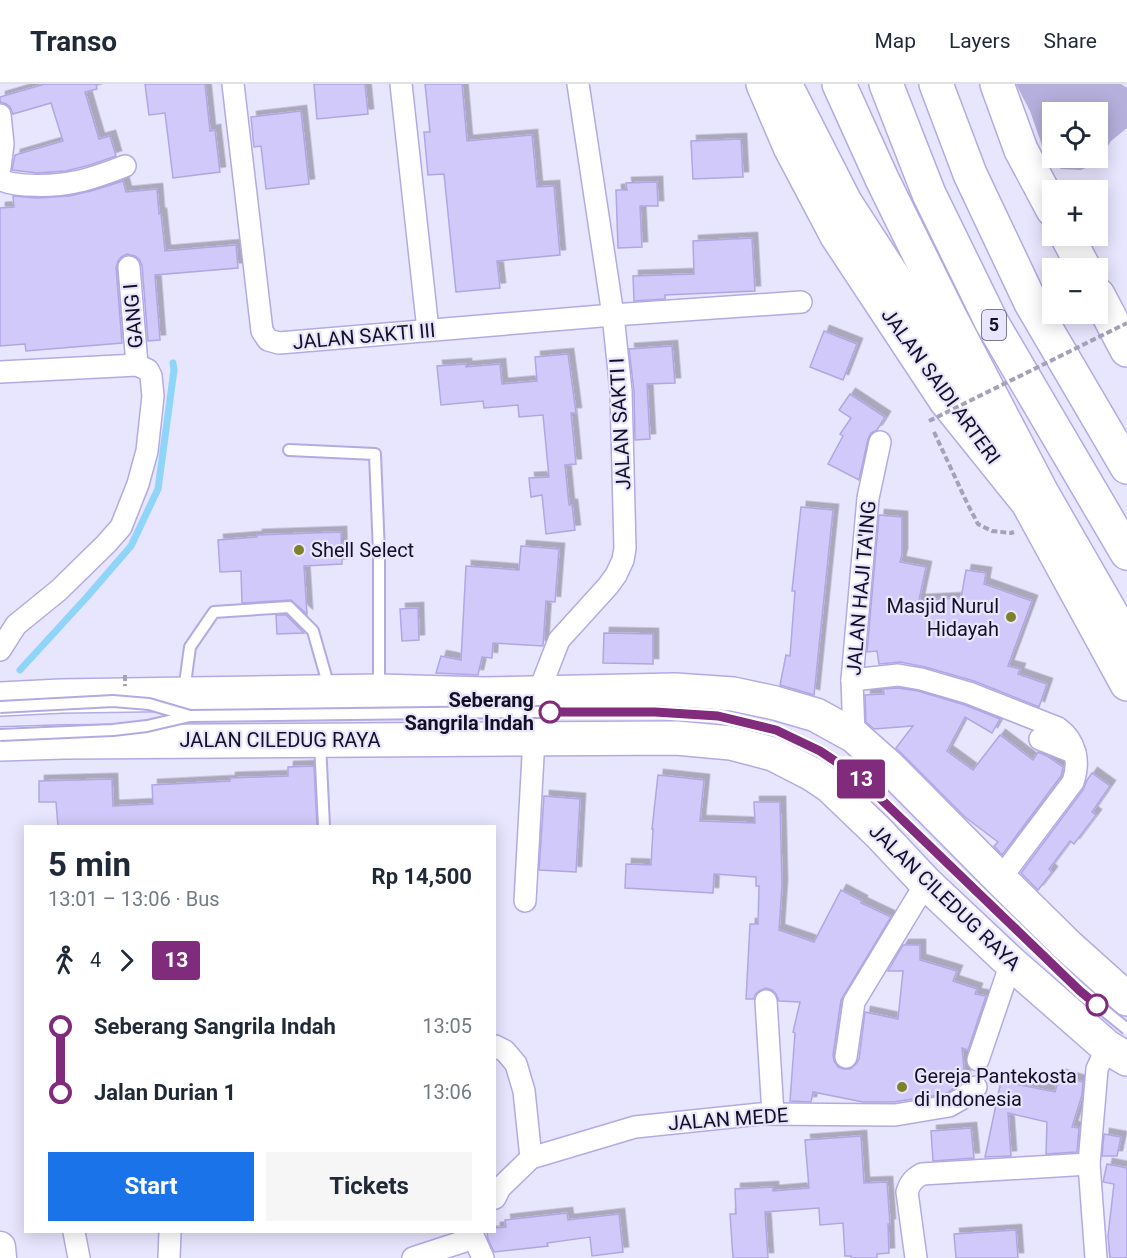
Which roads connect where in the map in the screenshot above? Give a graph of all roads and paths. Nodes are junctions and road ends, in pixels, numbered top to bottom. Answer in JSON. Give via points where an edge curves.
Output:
{"nodes":[{"id":1,"x":233,"y":84,"type":"edge"},
{"id":2,"x":401,"y":84,"type":"edge"},
{"id":3,"x":578,"y":84,"type":"edge"},
{"id":4,"x":763,"y":84,"type":"edge"},
{"id":5,"x":785,"y":84,"type":"edge"},
{"id":6,"x":839,"y":84,"type":"edge"},
{"id":7,"x":886,"y":84,"type":"edge"},
{"id":8,"x":936,"y":84,"type":"edge"},
{"id":9,"x":997,"y":84,"type":"edge"},
{"id":10,"x":0,"y":115,"type":"edge"},
{"id":11,"x":125,"y":166,"type":"dead end"},
{"id":12,"x":0,"y":168,"type":"edge"},
{"id":13,"x":0,"y":179,"type":"edge"},
{"id":14,"x":1042,"y":189,"type":"edge"},
{"id":15,"x":129,"y":267,"type":"dead end"},
{"id":16,"x":801,"y":302,"type":"dead end"},
{"id":17,"x":1108,"y":314,"type":"edge"},
{"id":18,"x":613,"y":315,"type":"junction"},
{"id":19,"x":1127,"y":323,"type":"edge"},
{"id":20,"x":428,"y":330,"type":"junction"},
{"id":21,"x":1127,"y":350,"type":"edge"},
{"id":22,"x":137,"y":365,"type":"junction"},
{"id":23,"x":0,"y":371,"type":"edge"},
{"id":24,"x":880,"y":442,"type":"dead end"},
{"id":25,"x":289,"y":450,"type":"dead end"},
{"id":26,"x":1127,"y":467,"type":"edge"},
{"id":27,"x":1028,"y":503,"type":"junction"},
{"id":28,"x":1011,"y":533,"type":"dead end"},
{"id":29,"x":1127,"y":553,"type":"edge"},
{"id":30,"x":1127,"y":641,"type":"edge"},
{"id":31,"x":0,"y":650,"type":"edge"},
{"id":32,"x":852,"y":680,"type":"junction"},
{"id":33,"x":1127,"y":684,"type":"edge"},
{"id":34,"x":379,"y":691,"type":"junction"},
{"id":35,"x":331,"y":692,"type":"junction"},
{"id":36,"x":538,"y":694,"type":"junction"},
{"id":37,"x":0,"y":699,"type":"edge"},
{"id":38,"x":187,"y":705,"type":"junction"},
{"id":39,"x":0,"y":707,"type":"edge"},
{"id":40,"x":854,"y":736,"type":"junction"},
{"id":41,"x":534,"y":738,"type":"junction"},
{"id":42,"x":1040,"y":739,"type":"dead end"},
{"id":43,"x":320,"y":740,"type":"junction"},
{"id":44,"x":11,"y":746,"type":"edge"},
{"id":45,"x":1075,"y":753,"type":"junction"},
{"id":46,"x":324,"y":825,"type":"edge"},
{"id":47,"x":1000,"y":879,"type":"junction"},
{"id":48,"x":926,"y":883,"type":"junction"},
{"id":49,"x":525,"y":901,"type":"dead end"},
{"id":50,"x":1011,"y":963,"type":"junction"},
{"id":51,"x":1127,"y":999,"type":"edge"},
{"id":52,"x":766,"y":1001,"type":"dead end"},
{"id":53,"x":1120,"y":1045,"type":"edge"},
{"id":54,"x":496,"y":1046,"type":"edge"},
{"id":55,"x":846,"y":1057,"type":"dead end"},
{"id":56,"x":978,"y":1060,"type":"dead end"},
{"id":57,"x":976,"y":1087,"type":"dead end"},
{"id":58,"x":773,"y":1114,"type":"junction"},
{"id":59,"x":531,"y":1158,"type":"junction"},
{"id":60,"x":1089,"y":1164,"type":"junction"},
{"id":61,"x":497,"y":1189,"type":"edge"},
{"id":62,"x":74,"y":1233,"type":"edge"},
{"id":63,"x":170,"y":1233,"type":"edge"},
{"id":64,"x":476,"y":1234,"type":"edge"},
{"id":65,"x":0,"y":1247,"type":"edge"},
{"id":66,"x":2,"y":1258,"type":"edge"},
{"id":67,"x":79,"y":1258,"type":"edge"},
{"id":68,"x":169,"y":1258,"type":"edge"},
{"id":69,"x":412,"y":1258,"type":"edge"},
{"id":70,"x":483,"y":1258,"type":"edge"},
{"id":71,"x":916,"y":1258,"type":"edge"},
{"id":72,"x":1096,"y":1258,"type":"edge"}],
"edges":[{"from":1,"to":20,"type":"street","name":"JALAN SAKTI III","via":[[261,331],[268,340],[279,343]]},
{"from":2,"to":20,"type":"street"},
{"from":3,"to":18,"type":"street","name":"JALAN SAKTI I"},
{"from":4,"to":27,"type":"main road","name":"JALAN SAIDI ARTERI","via":[[790,147],[837,236],[946,401]]},
{"from":5,"to":27,"type":"main road","via":[[844,202],[900,287]]},
{"from":6,"to":30,"type":"main road","via":[[951,319],[1042,493]]},
{"from":7,"to":29,"type":"main road","number":"5","via":[[929,194],[992,323]]},
{"from":8,"to":26,"type":"main road","number":"5","via":[[970,174],[1031,303]]},
{"from":9,"to":14,"type":"main road","via":[[1022,150]]},
{"from":10,"to":12,"type":"street"},
{"from":11,"to":13,"type":"street","via":[[75,182],[40,185]]},
{"from":15,"to":22,"type":"street","name":"GANG I"},
{"from":16,"to":18,"type":"street","name":"JALAN SAKTI III"},
{"from":17,"to":21,"type":"main road"},
{"from":18,"to":20,"type":"street","name":"JALAN SAKTI III"},
{"from":18,"to":36,"type":"street","name":"JALAN SAKTI I","via":[[621,391],[623,560],[608,586],[559,640]]},
{"from":19,"to":28,"type":"path","bridge":true,"via":[[929,421],[978,524],[992,531]]},
{"from":22,"to":23,"type":"street"},
{"from":22,"to":31,"type":"street","via":[[148,370],[153,396],[147,451],[122,527],[59,590],[16,625]]},
{"from":24,"to":32,"type":"street","name":"JALAN HAJI TA'ING","via":[[868,498]]},
{"from":25,"to":34,"type":"lane","via":[[375,453]]},
{"from":27,"to":33,"type":"main road","name":"JALAN SAIDI ARTERI"},
{"from":32,"to":40,"type":"street","name":"JALAN HAJI TA'ING"},
{"from":32,"to":45,"type":"street","via":[[898,675],[969,693],[1058,728],[1066,734]]},
{"from":34,"to":35,"type":"main road"},
{"from":34,"to":36,"type":"main road"},
{"from":35,"to":38,"type":"main road"},
{"from":35,"to":38,"type":"lane","via":[[313,631],[289,607],[214,612],[190,647]]},
{"from":36,"to":40,"type":"main road","via":[[675,690],[734,694],[816,715]]},
{"from":36,"to":41,"type":"street","name":"JALAN SAKTI I"},
{"from":37,"to":38,"type":"main road","via":[[34,697]]},
{"from":38,"to":39,"type":"lane","bridge":true,"via":[[114,701]]},
{"from":38,"to":44,"type":"lane","bridge":true,"via":[[147,726]]},
{"from":38,"to":53,"type":"lane","bridge":true,"via":[[655,712],[718,716],[776,730],[820,751],[856,775],[1080,991]]},
{"from":40,"to":47,"type":"main road","via":[[889,766]]},
{"from":41,"to":43,"type":"main road","name":"JALAN CILEDUG RAYA"},
{"from":41,"to":48,"type":"main road","name":"JALAN CILEDUG RAYA","via":[[676,738],[731,744],[772,754],[830,786]]},
{"from":41,"to":49,"type":"street","name":"JALAN SAKTI I"},
{"from":42,"to":45,"type":"street"},
{"from":43,"to":44,"type":"main road","name":"JALAN CILEDUG RAYA"},
{"from":43,"to":46,"type":"lane"},
{"from":45,"to":47,"type":"street","via":[[1077,769],[1073,782]]},
{"from":47,"to":51,"type":"main road"},
{"from":48,"to":50,"type":"main road","name":"JALAN CILEDUG RAYA"},
{"from":48,"to":55,"type":"street","via":[[854,1002]]},
{"from":50,"to":53,"type":"main road","name":"JALAN CILEDUG RAYA"},
{"from":50,"to":56,"type":"street"},
{"from":52,"to":58,"type":"street"},
{"from":53,"to":60,"type":"street","via":[[1097,1069]]},
{"from":54,"to":59,"type":"street","via":[[516,1064],[524,1091]]},
{"from":57,"to":58,"type":"street","name":"JALAN MEDE","via":[[949,1106],[896,1115]]},
{"from":58,"to":59,"type":"street","name":"JALAN MEDE","via":[[635,1127]]},
{"from":59,"to":61,"type":"street","name":"JALAN MEDE"},
{"from":60,"to":71,"type":"street","via":[[922,1174],[914,1178],[907,1192]]},
{"from":60,"to":72,"type":"street"},
{"from":62,"to":67,"type":"street"},
{"from":63,"to":68,"type":"street"},
{"from":64,"to":69,"type":"street"},
{"from":64,"to":70,"type":"street"},
{"from":65,"to":66,"type":"main road"}]}
